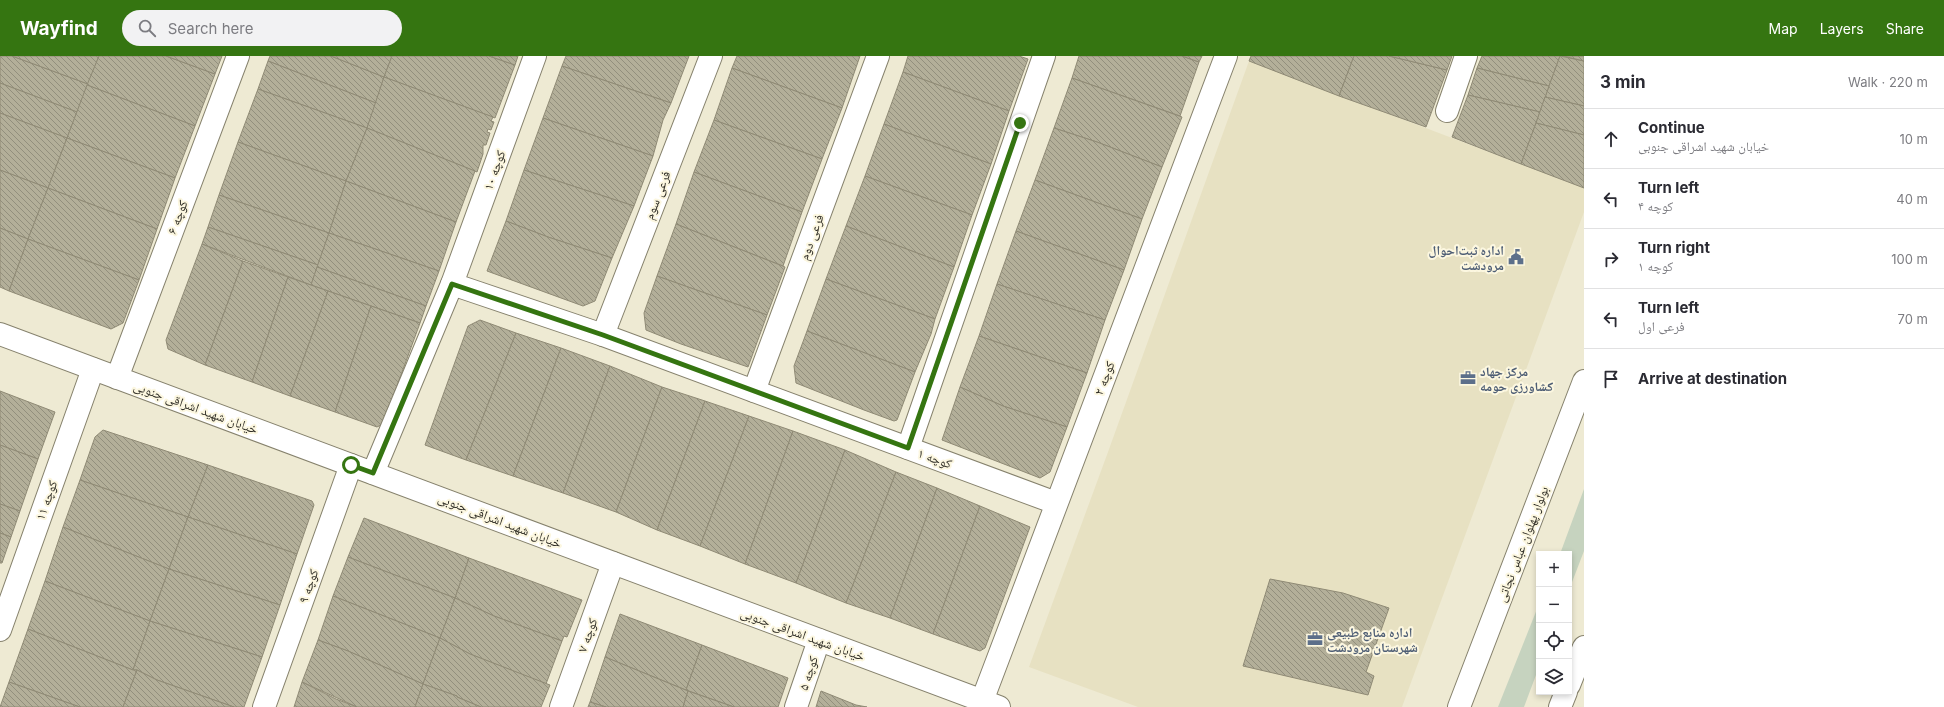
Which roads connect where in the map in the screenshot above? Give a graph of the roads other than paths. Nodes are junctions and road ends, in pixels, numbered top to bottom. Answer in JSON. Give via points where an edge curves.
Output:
{"nodes":[{"id":1,"x":238,"y":56,"type":"edge"},
{"id":2,"x":535,"y":56,"type":"edge"},
{"id":3,"x":711,"y":56,"type":"edge"},
{"id":4,"x":878,"y":56,"type":"edge"},
{"id":5,"x":1044,"y":56,"type":"edge"},
{"id":6,"x":1226,"y":56,"type":"edge"},
{"id":7,"x":1466,"y":56,"type":"edge"},
{"id":8,"x":1447,"y":111,"type":"dead end"},
{"id":9,"x":452,"y":284,"type":"junction"},
{"id":10,"x":0,"y":334,"type":"edge"},
{"id":11,"x":603,"y":335,"type":"junction"},
{"id":12,"x":93,"y":369,"type":"junction"},
{"id":13,"x":117,"y":378,"type":"junction"},
{"id":14,"x":1584,"y":381,"type":"edge"},
{"id":15,"x":754,"y":391,"type":"junction"},
{"id":16,"x":908,"y":448,"type":"junction"},
{"id":17,"x":351,"y":465,"type":"junction"},
{"id":18,"x":373,"y":473,"type":"junction"},
{"id":19,"x":1056,"y":503,"type":"junction"},
{"id":20,"x":613,"y":563,"type":"junction"},
{"id":21,"x":0,"y":630,"type":"edge"},
{"id":22,"x":819,"y":640,"type":"junction"},
{"id":23,"x":1584,"y":647,"type":"edge"},
{"id":24,"x":1572,"y":677,"type":"edge"},
{"id":25,"x":1565,"y":695,"type":"edge"},
{"id":26,"x":991,"y":704,"type":"edge"},
{"id":27,"x":264,"y":707,"type":"edge"},
{"id":28,"x":561,"y":707,"type":"edge"},
{"id":29,"x":796,"y":707,"type":"edge"},
{"id":30,"x":1459,"y":707,"type":"edge"},
{"id":31,"x":1560,"y":707,"type":"edge"}],
"edges":[{"from":1,"to":13,"type":"street","name":"کوچه ۶"},
{"from":2,"to":9,"type":"street","name":"کوچه ۱۰"},
{"from":3,"to":11,"type":"street","name":"فرعی سوم"},
{"from":4,"to":15,"type":"street","name":"فرعی دوم"},
{"from":5,"to":16,"type":"street"},
{"from":6,"to":19,"type":"street","name":"کوچه ۲"},
{"from":7,"to":8,"type":"street"},
{"from":9,"to":11,"type":"street","name":"کوچه ۱"},
{"from":9,"to":18,"type":"street","name":"کوچه ۱۰"},
{"from":10,"to":12,"type":"street","name":"خیابان شهید اشراقی جنوبی"},
{"from":11,"to":15,"type":"street","name":"کوچه ۱"},
{"from":12,"to":13,"type":"street","name":"خیابان شهید اشراقی جنوبی"},
{"from":12,"to":21,"type":"street","name":"کوچه ۱۱"},
{"from":13,"to":17,"type":"street","name":"خیابان شهید اشراقی جنوبی"},
{"from":14,"to":30,"type":"street","name":"بولوار پهلوان عباس نجاتی"},
{"from":15,"to":16,"type":"street","name":"کوچه ۱"},
{"from":16,"to":19,"type":"street","name":"کوچه ۱"},
{"from":17,"to":18,"type":"street","name":"خیابان شهید اشراقی جنوبی"},
{"from":17,"to":27,"type":"street","name":"کوچه ۹"},
{"from":18,"to":20,"type":"street","name":"خیابان شهید اشراقی جنوبی"},
{"from":19,"to":26,"type":"street","name":"کوچه ۲"},
{"from":20,"to":22,"type":"street","name":"خیابان شهید اشراقی جنوبی"},
{"from":20,"to":28,"type":"street","name":"کوچه ۷"},
{"from":22,"to":26,"type":"street","name":"خیابان شهید اشراقی جنوبی"},
{"from":22,"to":29,"type":"street","name":"کوچه ۵"},
{"from":23,"to":24,"type":"street"},
{"from":25,"to":31,"type":"street"}]}
